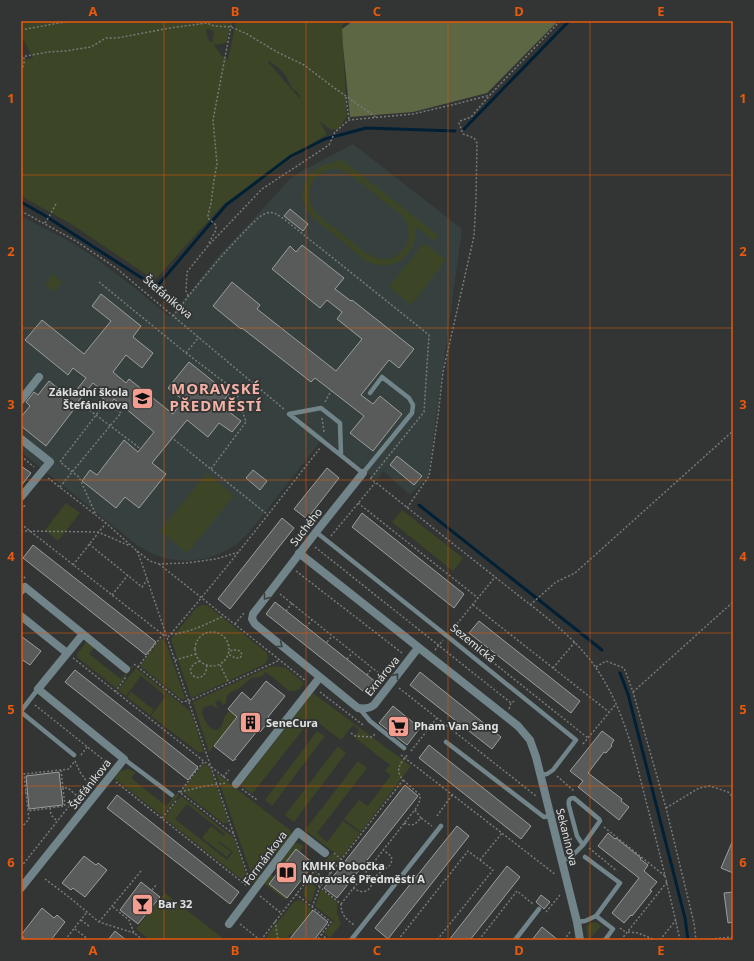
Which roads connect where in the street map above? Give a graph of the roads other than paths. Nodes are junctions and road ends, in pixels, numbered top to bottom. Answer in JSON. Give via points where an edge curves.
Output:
{"nodes":[{"id":1,"x":39,"y":377,"type":"dead end"},
{"id":2,"x":370,"y":393,"type":"dead end"},
{"id":3,"x":21,"y":400,"type":"edge"},
{"id":4,"x":21,"y":439,"type":"edge"},
{"id":5,"x":341,"y":455,"type":"junction"},
{"id":6,"x":363,"y":473,"type":"junction"},
{"id":7,"x":21,"y":497,"type":"edge"},
{"id":8,"x":316,"y":532,"type":"junction"},
{"id":9,"x":299,"y":553,"type":"junction"},
{"id":10,"x":21,"y":591,"type":"edge"},
{"id":11,"x":21,"y":616,"type":"edge"},
{"id":12,"x":252,"y":619,"type":"joint"},
{"id":13,"x":82,"y":634,"type":"junction"},
{"id":14,"x":418,"y":648,"type":"junction"},
{"id":15,"x":67,"y":653,"type":"junction"},
{"id":16,"x":126,"y":669,"type":"dead end"},
{"id":17,"x":320,"y":677,"type":"junction"},
{"id":18,"x":38,"y":689,"type":"junction"},
{"id":19,"x":358,"y":708,"type":"junction"},
{"id":20,"x":21,"y":712,"type":"edge"},
{"id":21,"x":446,"y":742,"type":"dead end"},
{"id":22,"x":404,"y":748,"type":"dead end"},
{"id":23,"x":76,"y":756,"type":"road end"},
{"id":24,"x":124,"y":759,"type":"junction"},
{"id":25,"x":540,"y":775,"type":"junction"},
{"id":26,"x":233,"y":783,"type":"road end"},
{"id":27,"x":172,"y":795,"type":"dead end"},
{"id":28,"x":551,"y":816,"type":"junction"},
{"id":29,"x":441,"y":826,"type":"dead end"},
{"id":30,"x":585,"y":846,"type":"junction"},
{"id":31,"x":328,"y":853,"type":"road end"},
{"id":32,"x":585,"y":857,"type":"dead end"},
{"id":33,"x":562,"y":860,"type":"junction"},
{"id":34,"x":21,"y":888,"type":"edge"},
{"id":35,"x":540,"y":909,"type":"road end"},
{"id":36,"x":596,"y":916,"type":"junction"},
{"id":37,"x":577,"y":922,"type":"junction"},
{"id":38,"x":229,"y":924,"type":"dead end"},
{"id":39,"x":351,"y":940,"type":"edge"},
{"id":40,"x":515,"y":940,"type":"edge"},
{"id":41,"x":580,"y":940,"type":"edge"},
{"id":42,"x":605,"y":940,"type":"edge"}],
"edges":[{"from":1,"to":3,"type":"street"},
{"from":2,"to":6,"type":"lane","via":[[382,376],[414,405],[412,413]]},
{"from":4,"to":7,"type":"street","via":[[50,462]]},
{"from":5,"to":5,"type":"lane","via":[[325,442],[289,414],[321,408],[340,422]]},
{"from":5,"to":6,"type":"lane"},
{"from":6,"to":8,"type":"street","name":"Suchého"},
{"from":8,"to":9,"type":"street","name":"Suchého"},
{"from":8,"to":25,"type":"lane","name":"Sezemická","via":[[576,740],[553,770]]},
{"from":9,"to":12,"type":"street","name":"Suchého","one_way":true,"via":[[253,614]]},
{"from":9,"to":14,"type":"street"},
{"from":10,"to":13,"type":"street","via":[[25,586]]},
{"from":11,"to":15,"type":"street"},
{"from":12,"to":17,"type":"street","name":"Exnárova","one_way":true},
{"from":13,"to":15,"type":"street"},
{"from":13,"to":16,"type":"street"},
{"from":19,"to":14,"type":"street","name":"Exnárova","one_way":true,"via":[[366,709],[374,705]]},
{"from":14,"to":25,"type":"street","name":"Sekaninova","via":[[518,726],[530,740]]},
{"from":15,"to":18,"type":"street"},
{"from":17,"to":19,"type":"street","name":"Exnárova"},
{"from":17,"to":26,"type":"street"},
{"from":18,"to":20,"type":"lane"},
{"from":18,"to":24,"type":"street","name":"Štefánikova"},
{"from":19,"to":22,"type":"lane"},
{"from":20,"to":23,"type":"lane"},
{"from":21,"to":28,"type":"lane","via":[[544,817]]},
{"from":24,"to":27,"type":"lane"},
{"from":24,"to":34,"type":"street","name":"Štefánikova"},
{"from":25,"to":28,"type":"street","name":"Sekaninova"},
{"from":28,"to":33,"type":"street","name":"Sekaninova"},
{"from":29,"to":39,"type":"lane"},
{"from":30,"to":30,"type":"lane","via":[[600,819],[572,798],[568,802],[577,836]]},
{"from":30,"to":33,"type":"lane","via":[[570,858]]},
{"from":31,"to":38,"type":"street","name":"Formánkova","via":[[298,832]]},
{"from":32,"to":36,"type":"lane","via":[[620,883]]},
{"from":33,"to":37,"type":"street","name":"Sekaninova"},
{"from":35,"to":40,"type":"lane"},
{"from":36,"to":37,"type":"lane"},
{"from":36,"to":42,"type":"lane","via":[[613,929]]},
{"from":37,"to":41,"type":"street","name":"Sekaninova"}]}
